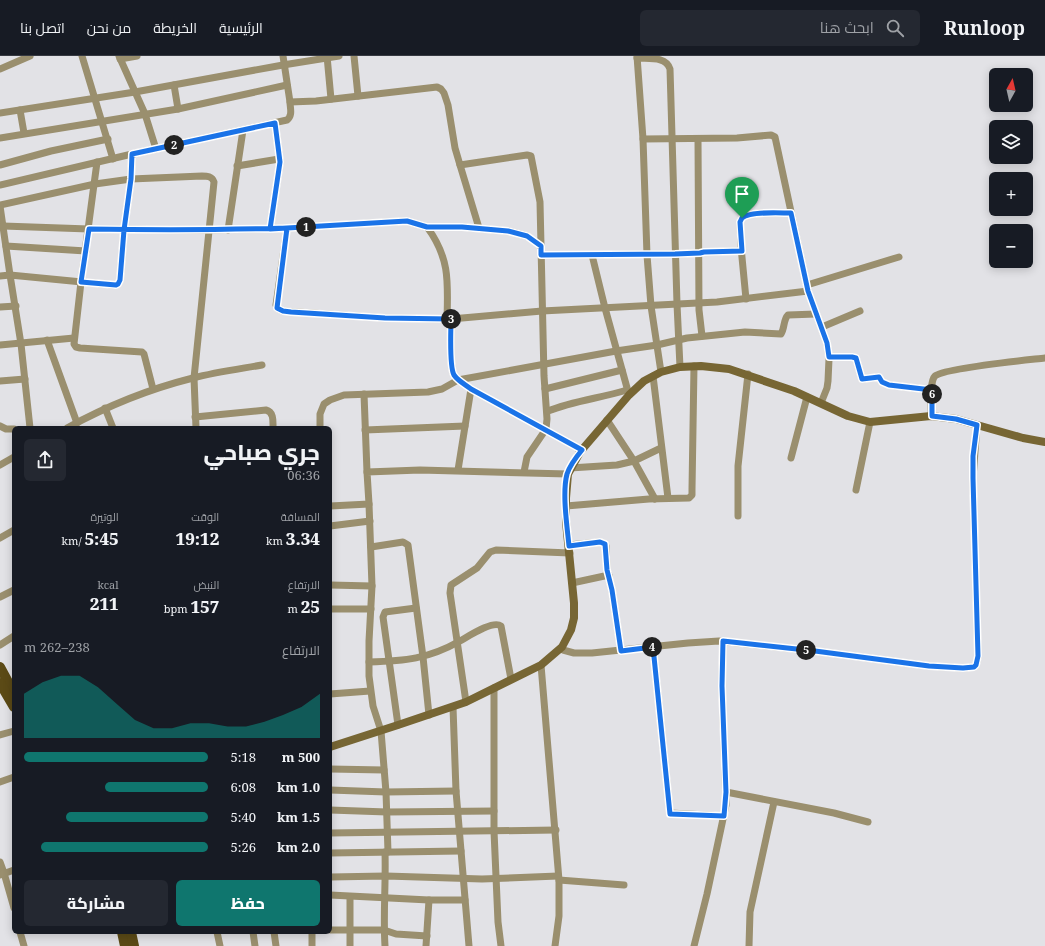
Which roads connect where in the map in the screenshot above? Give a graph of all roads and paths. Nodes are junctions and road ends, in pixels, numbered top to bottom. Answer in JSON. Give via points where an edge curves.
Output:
{"nodes":[{"id":1,"x":30,"y":56,"type":"edge"},
{"id":2,"x":82,"y":56,"type":"edge"},
{"id":3,"x":136,"y":56,"type":"edge"},
{"id":4,"x":283,"y":56,"type":"edge"},
{"id":5,"x":339,"y":56,"type":"edge"},
{"id":6,"x":354,"y":56,"type":"edge"},
{"id":7,"x":119,"y":57,"type":"edge"},
{"id":8,"x":327,"y":57,"type":"edge"},
{"id":9,"x":637,"y":57,"type":"edge"},
{"id":10,"x":283,"y":64,"type":"junction"},
{"id":11,"x":0,"y":69,"type":"edge"},
{"id":12,"x":174,"y":85,"type":"junction"},
{"id":13,"x":287,"y":85,"type":"junction"},
{"id":14,"x":135,"y":92,"type":"junction"},
{"id":15,"x":358,"y":96,"type":"junction"},
{"id":16,"x":96,"y":99,"type":"junction"},
{"id":17,"x":331,"y":99,"type":"junction"},
{"id":18,"x":290,"y":102,"type":"junction"},
{"id":19,"x":178,"y":109,"type":"junction"},
{"id":20,"x":20,"y":110,"type":"junction"},
{"id":21,"x":0,"y":113,"type":"edge"},
{"id":22,"x":145,"y":114,"type":"junction"},
{"id":23,"x":102,"y":122,"type":"junction"},
{"id":24,"x":275,"y":123,"type":"junction"},
{"id":25,"x":243,"y":130,"type":"junction"},
{"id":26,"x":24,"y":133,"type":"junction"},
{"id":27,"x":0,"y":138,"type":"edge"},
{"id":28,"x":108,"y":139,"type":"junction"},
{"id":29,"x":643,"y":139,"type":"junction"},
{"id":30,"x":672,"y":139,"type":"junction"},
{"id":31,"x":698,"y":139,"type":"junction"},
{"id":32,"x":156,"y":149,"type":"junction"},
{"id":33,"x":132,"y":154,"type":"junction"},
{"id":34,"x":113,"y":159,"type":"junction"},
{"id":35,"x":280,"y":159,"type":"junction"},
{"id":36,"x":98,"y":162,"type":"junction"},
{"id":37,"x":0,"y":165,"type":"edge"},
{"id":38,"x":460,"y":165,"type":"junction"},
{"id":39,"x":237,"y":166,"type":"junction"},
{"id":40,"x":131,"y":179,"type":"junction"},
{"id":41,"x":95,"y":184,"type":"junction"},
{"id":42,"x":0,"y":185,"type":"edge"},
{"id":43,"x":0,"y":205,"type":"edge"},
{"id":44,"x":791,"y":213,"type":"junction"},
{"id":45,"x":2,"y":223,"type":"edge"},
{"id":46,"x":427,"y":227,"type":"junction"},
{"id":47,"x":287,"y":228,"type":"junction"},
{"id":48,"x":479,"y":228,"type":"junction"},
{"id":49,"x":89,"y":229,"type":"junction"},
{"id":50,"x":270,"y":229,"type":"junction"},
{"id":51,"x":124,"y":230,"type":"junction"},
{"id":52,"x":209,"y":230,"type":"junction"},
{"id":53,"x":228,"y":230,"type":"junction"},
{"id":54,"x":541,"y":246,"type":"junction"},
{"id":55,"x":4,"y":250,"type":"edge"},
{"id":56,"x":86,"y":251,"type":"junction"},
{"id":57,"x":742,"y":251,"type":"junction"},
{"id":58,"x":700,"y":253,"type":"junction"},
{"id":59,"x":592,"y":254,"type":"junction"},
{"id":60,"x":647,"y":254,"type":"junction"},
{"id":61,"x":675,"y":254,"type":"junction"},
{"id":62,"x":541,"y":255,"type":"junction"},
{"id":63,"x":899,"y":256,"type":"dead end"},
{"id":64,"x":10,"y":275,"type":"junction"},
{"id":65,"x":0,"y":276,"type":"edge"},
{"id":66,"x":81,"y":282,"type":"junction"},
{"id":67,"x":808,"y":288,"type":"junction"},
{"id":68,"x":746,"y":299,"type":"junction"},
{"id":69,"x":700,"y":303,"type":"junction"},
{"id":70,"x":677,"y":304,"type":"junction"},
{"id":71,"x":16,"y":306,"type":"junction"},
{"id":72,"x":651,"y":306,"type":"junction"},
{"id":73,"x":0,"y":307,"type":"edge"},
{"id":74,"x":605,"y":308,"type":"junction"},
{"id":75,"x":542,"y":311,"type":"junction"},
{"id":76,"x":860,"y":311,"type":"dead end"},
{"id":77,"x":816,"y":314,"type":"junction"},
{"id":78,"x":449,"y":319,"type":"junction"},
{"id":79,"x":822,"y":327,"type":"junction"},
{"id":80,"x":702,"y":336,"type":"junction"},
{"id":81,"x":74,"y":338,"type":"junction"},
{"id":82,"x":47,"y":340,"type":"junction"},
{"id":83,"x":679,"y":340,"type":"junction"},
{"id":84,"x":22,"y":344,"type":"junction"},
{"id":85,"x":0,"y":345,"type":"edge"},
{"id":86,"x":657,"y":345,"type":"junction"},
{"id":87,"x":616,"y":351,"type":"junction"},
{"id":88,"x":829,"y":357,"type":"junction"},
{"id":89,"x":1045,"y":358,"type":"edge"},
{"id":90,"x":262,"y":365,"type":"dead end"},
{"id":91,"x":544,"y":365,"type":"junction"},
{"id":92,"x":694,"y":366,"type":"junction"},
{"id":93,"x":680,"y":367,"type":"junction"},
{"id":94,"x":622,"y":370,"type":"junction"},
{"id":95,"x":661,"y":372,"type":"junction"},
{"id":96,"x":748,"y":374,"type":"junction"},
{"id":97,"x":653,"y":376,"type":"junction"},
{"id":98,"x":194,"y":378,"type":"junction"},
{"id":99,"x":25,"y":379,"type":"junction"},
{"id":100,"x":458,"y":380,"type":"junction"},
{"id":101,"x":0,"y":381,"type":"edge"},
{"id":102,"x":153,"y":389,"type":"junction"},
{"id":103,"x":471,"y":389,"type":"junction"},
{"id":104,"x":545,"y":389,"type":"junction"},
{"id":105,"x":932,"y":390,"type":"junction"},
{"id":106,"x":628,"y":393,"type":"junction"},
{"id":107,"x":364,"y":394,"type":"junction"},
{"id":108,"x":807,"y":397,"type":"junction"},
{"id":109,"x":821,"y":403,"type":"junction"},
{"id":110,"x":105,"y":408,"type":"junction"},
{"id":111,"x":548,"y":411,"type":"junction"},
{"id":112,"x":932,"y":416,"type":"junction"},
{"id":113,"x":195,"y":417,"type":"junction"},
{"id":114,"x":607,"y":420,"type":"junction"},
{"id":115,"x":870,"y":422,"type":"junction"},
{"id":116,"x":75,"y":425,"type":"edge"},
{"id":117,"x":977,"y":425,"type":"junction"},
{"id":118,"x":0,"y":426,"type":"edge"},
{"id":119,"x":30,"y":426,"type":"edge"},
{"id":120,"x":112,"y":426,"type":"edge"},
{"id":121,"x":196,"y":426,"type":"edge"},
{"id":122,"x":273,"y":426,"type":"edge"},
{"id":123,"x":320,"y":426,"type":"edge"},
{"id":124,"x":465,"y":426,"type":"junction"},
{"id":125,"x":12,"y":429,"type":"edge"},
{"id":126,"x":546,"y":429,"type":"junction"},
{"id":127,"x":365,"y":430,"type":"junction"},
{"id":128,"x":1045,"y":442,"type":"edge"},
{"id":129,"x":661,"y":448,"type":"junction"},
{"id":130,"x":582,"y":450,"type":"junction"},
{"id":131,"x":12,"y":458,"type":"edge"},
{"id":132,"x":791,"y":458,"type":"dead end"},
{"id":133,"x":634,"y":461,"type":"junction"},
{"id":134,"x":0,"y":465,"type":"edge"},
{"id":135,"x":458,"y":470,"type":"junction"},
{"id":136,"x":569,"y":471,"type":"junction"},
{"id":137,"x":367,"y":472,"type":"junction"},
{"id":138,"x":524,"y":472,"type":"junction"},
{"id":139,"x":856,"y":490,"type":"dead end"},
{"id":140,"x":668,"y":498,"type":"junction"},
{"id":141,"x":655,"y":499,"type":"junction"},
{"id":142,"x":369,"y":504,"type":"junction"},
{"id":143,"x":332,"y":506,"type":"edge"},
{"id":144,"x":566,"y":506,"type":"junction"},
{"id":145,"x":738,"y":516,"type":"dead end"},
{"id":146,"x":370,"y":521,"type":"junction"},
{"id":147,"x":332,"y":526,"type":"edge"},
{"id":148,"x":12,"y":531,"type":"edge"},
{"id":149,"x":0,"y":538,"type":"edge"},
{"id":150,"x":371,"y":547,"type":"junction"},
{"id":151,"x":569,"y":549,"type":"junction"},
{"id":152,"x":609,"y":576,"type":"junction"},
{"id":153,"x":572,"y":583,"type":"junction"},
{"id":154,"x":332,"y":584,"type":"edge"},
{"id":155,"x":372,"y":586,"type":"junction"},
{"id":156,"x":12,"y":591,"type":"edge"},
{"id":157,"x":0,"y":597,"type":"edge"},
{"id":158,"x":416,"y":608,"type":"junction"},
{"id":159,"x":332,"y":609,"type":"edge"},
{"id":160,"x":371,"y":610,"type":"junction"},
{"id":161,"x":12,"y":637,"type":"edge"},
{"id":162,"x":723,"y":641,"type":"junction"},
{"id":163,"x":458,"y":643,"type":"junction"},
{"id":164,"x":0,"y":645,"type":"edge"},
{"id":165,"x":562,"y":647,"type":"junction"},
{"id":166,"x":653,"y":647,"type":"junction"},
{"id":167,"x":621,"y":651,"type":"junction"},
{"id":168,"x":423,"y":657,"type":"junction"},
{"id":169,"x":389,"y":661,"type":"junction"},
{"id":170,"x":369,"y":662,"type":"junction"},
{"id":171,"x":541,"y":664,"type":"junction"},
{"id":172,"x":1,"y":676,"type":"edge"},
{"id":173,"x":511,"y":679,"type":"junction"},
{"id":174,"x":494,"y":688,"type":"junction"},
{"id":175,"x":12,"y":689,"type":"edge"},
{"id":176,"x":370,"y":691,"type":"junction"},
{"id":177,"x":332,"y":694,"type":"edge"},
{"id":178,"x":12,"y":702,"type":"edge"},
{"id":179,"x":466,"y":702,"type":"junction"},
{"id":180,"x":453,"y":707,"type":"junction"},
{"id":181,"x":429,"y":715,"type":"junction"},
{"id":182,"x":398,"y":726,"type":"junction"},
{"id":183,"x":381,"y":731,"type":"junction"},
{"id":184,"x":12,"y":732,"type":"edge"},
{"id":185,"x":0,"y":735,"type":"edge"},
{"id":186,"x":332,"y":746,"type":"edge"},
{"id":187,"x":332,"y":769,"type":"edge"},
{"id":188,"x":384,"y":770,"type":"junction"},
{"id":189,"x":12,"y":778,"type":"edge"},
{"id":190,"x":0,"y":782,"type":"edge"},
{"id":191,"x":332,"y":790,"type":"edge"},
{"id":192,"x":456,"y":790,"type":"junction"},
{"id":193,"x":386,"y":792,"type":"junction"},
{"id":194,"x":726,"y":792,"type":"junction"},
{"id":195,"x":774,"y":802,"type":"junction"},
{"id":196,"x":332,"y":810,"type":"edge"},
{"id":197,"x":459,"y":811,"type":"junction"},
{"id":198,"x":494,"y":811,"type":"junction"},
{"id":199,"x":387,"y":812,"type":"junction"},
{"id":200,"x":724,"y":816,"type":"junction"},
{"id":201,"x":868,"y":822,"type":"dead end"},
{"id":202,"x":556,"y":830,"type":"junction"},
{"id":203,"x":388,"y":831,"type":"junction"},
{"id":204,"x":494,"y":831,"type":"junction"},
{"id":205,"x":460,"y":832,"type":"junction"},
{"id":206,"x":332,"y":833,"type":"edge"},
{"id":207,"x":461,"y":851,"type":"junction"},
{"id":208,"x":387,"y":852,"type":"junction"},
{"id":209,"x":332,"y":853,"type":"edge"},
{"id":210,"x":0,"y":862,"type":"edge"},
{"id":211,"x":12,"y":871,"type":"edge"},
{"id":212,"x":2,"y":874,"type":"edge"},
{"id":213,"x":386,"y":876,"type":"junction"},
{"id":214,"x":332,"y":877,"type":"edge"},
{"id":215,"x":463,"y":878,"type":"junction"},
{"id":216,"x":496,"y":878,"type":"junction"},
{"id":217,"x":559,"y":878,"type":"junction"},
{"id":218,"x":624,"y":885,"type":"dead end"},
{"id":219,"x":332,"y":895,"type":"edge"},
{"id":220,"x":350,"y":896,"type":"junction"},
{"id":221,"x":385,"y":898,"type":"junction"},
{"id":222,"x":430,"y":900,"type":"junction"},
{"id":223,"x":465,"y":900,"type":"junction"},
{"id":224,"x":12,"y":902,"type":"edge"},
{"id":225,"x":332,"y":930,"type":"edge"},
{"id":226,"x":351,"y":930,"type":"junction"},
{"id":227,"x":384,"y":930,"type":"junction"},
{"id":228,"x":21,"y":934,"type":"edge"},
{"id":229,"x":122,"y":934,"type":"edge"},
{"id":230,"x":131,"y":934,"type":"edge"},
{"id":231,"x":217,"y":934,"type":"edge"},
{"id":232,"x":253,"y":934,"type":"edge"},
{"id":233,"x":274,"y":934,"type":"edge"},
{"id":234,"x":312,"y":934,"type":"edge"},
{"id":235,"x":426,"y":936,"type":"junction"},
{"id":236,"x":24,"y":946,"type":"edge"},
{"id":237,"x":125,"y":946,"type":"edge"},
{"id":238,"x":134,"y":946,"type":"edge"},
{"id":239,"x":220,"y":946,"type":"edge"},
{"id":240,"x":255,"y":946,"type":"edge"},
{"id":241,"x":276,"y":946,"type":"edge"},
{"id":242,"x":312,"y":946,"type":"edge"},
{"id":243,"x":350,"y":946,"type":"edge"},
{"id":244,"x":385,"y":946,"type":"edge"},
{"id":245,"x":426,"y":946,"type":"edge"},
{"id":246,"x":469,"y":946,"type":"edge"},
{"id":247,"x":501,"y":946,"type":"edge"},
{"id":248,"x":555,"y":946,"type":"edge"},
{"id":249,"x":694,"y":946,"type":"edge"},
{"id":250,"x":749,"y":946,"type":"edge"}],
"edges":[{"from":1,"to":11,"type":"street"},
{"from":2,"to":16,"type":"street"},
{"from":3,"to":7,"type":"street"},
{"from":4,"to":10,"type":"street"},
{"from":5,"to":8,"type":"street"},
{"from":6,"to":15,"type":"street"},
{"from":7,"to":14,"type":"street"},
{"from":8,"to":10,"type":"street"},
{"from":8,"to":17,"type":"street"},
{"from":9,"to":29,"type":"street"},
{"from":9,"to":30,"type":"street","via":[[662,59],[669,65]]},
{"from":10,"to":12,"type":"street"},
{"from":10,"to":13,"type":"street"},
{"from":12,"to":14,"type":"street"},
{"from":12,"to":19,"type":"street"},
{"from":13,"to":18,"type":"street"},
{"from":13,"to":19,"type":"street"},
{"from":14,"to":16,"type":"street"},
{"from":14,"to":22,"type":"street"},
{"from":15,"to":17,"type":"street"},
{"from":15,"to":38,"type":"street","via":[[430,87],[441,89],[448,105]]},
{"from":16,"to":20,"type":"street"},
{"from":16,"to":23,"type":"street"},
{"from":17,"to":18,"type":"street"},
{"from":18,"to":24,"type":"street","via":[[290,117]]},
{"from":19,"to":22,"type":"street"},
{"from":20,"to":21,"type":"street"},
{"from":20,"to":26,"type":"street"},
{"from":22,"to":23,"type":"street"},
{"from":22,"to":32,"type":"street"},
{"from":23,"to":26,"type":"street"},
{"from":23,"to":28,"type":"street"},
{"from":24,"to":25,"type":"street"},
{"from":24,"to":35,"type":"street"},
{"from":25,"to":32,"type":"street"},
{"from":25,"to":39,"type":"street"},
{"from":26,"to":27,"type":"street"},
{"from":28,"to":34,"type":"street"},
{"from":28,"to":37,"type":"street"},
{"from":29,"to":30,"type":"street"},
{"from":29,"to":60,"type":"street"},
{"from":30,"to":31,"type":"street"},
{"from":30,"to":61,"type":"street"},
{"from":31,"to":44,"type":"street","via":[[774,136]]},
{"from":31,"to":58,"type":"street"},
{"from":32,"to":33,"type":"street"},
{"from":33,"to":34,"type":"street"},
{"from":33,"to":40,"type":"street"},
{"from":34,"to":36,"type":"street"},
{"from":35,"to":39,"type":"street"},
{"from":35,"to":50,"type":"street"},
{"from":36,"to":41,"type":"street"},
{"from":36,"to":42,"type":"street"},
{"from":38,"to":48,"type":"street"},
{"from":38,"to":54,"type":"street","via":[[531,156],[540,202]]},
{"from":39,"to":53,"type":"street"},
{"from":40,"to":41,"type":"street"},
{"from":40,"to":51,"type":"street"},
{"from":40,"to":52,"type":"street","via":[[210,177],[214,182]]},
{"from":41,"to":43,"type":"street"},
{"from":41,"to":49,"type":"street"},
{"from":43,"to":45,"type":"street"},
{"from":44,"to":57,"type":"street","via":[[744,216],[740,222]]},
{"from":44,"to":67,"type":"street"},
{"from":45,"to":49,"type":"street"},
{"from":45,"to":55,"type":"street"},
{"from":46,"to":47,"type":"street","via":[[407,221]]},
{"from":46,"to":48,"type":"street"},
{"from":46,"to":78,"type":"street","via":[[438,242],[446,266]]},
{"from":47,"to":50,"type":"street"},
{"from":47,"to":78,"type":"street","via":[[276,305],[279,310]]},
{"from":48,"to":54,"type":"street","via":[[521,234]]},
{"from":49,"to":51,"type":"street"},
{"from":49,"to":56,"type":"street"},
{"from":50,"to":53,"type":"street"},
{"from":51,"to":52,"type":"street"},
{"from":51,"to":66,"type":"street","via":[[118,284]]},
{"from":52,"to":53,"type":"street"},
{"from":52,"to":98,"type":"street"},
{"from":54,"to":62,"type":"street"},
{"from":55,"to":56,"type":"street"},
{"from":55,"to":64,"type":"street"},
{"from":56,"to":66,"type":"street"},
{"from":57,"to":58,"type":"street"},
{"from":57,"to":68,"type":"street"},
{"from":58,"to":61,"type":"street"},
{"from":58,"to":69,"type":"street"},
{"from":59,"to":60,"type":"street"},
{"from":59,"to":62,"type":"street"},
{"from":59,"to":74,"type":"street"},
{"from":60,"to":61,"type":"street"},
{"from":60,"to":72,"type":"street"},
{"from":61,"to":70,"type":"street"},
{"from":62,"to":75,"type":"street"},
{"from":63,"to":67,"type":"street"},
{"from":64,"to":65,"type":"street"},
{"from":64,"to":66,"type":"street"},
{"from":64,"to":71,"type":"street"},
{"from":66,"to":81,"type":"street"},
{"from":67,"to":68,"type":"street"},
{"from":67,"to":77,"type":"street"},
{"from":68,"to":69,"type":"street"},
{"from":69,"to":70,"type":"street"},
{"from":69,"to":80,"type":"street"},
{"from":70,"to":72,"type":"street"},
{"from":70,"to":83,"type":"street"},
{"from":71,"to":73,"type":"street"},
{"from":71,"to":84,"type":"street"},
{"from":72,"to":74,"type":"street"},
{"from":72,"to":86,"type":"street"},
{"from":74,"to":75,"type":"street"},
{"from":74,"to":87,"type":"street"},
{"from":75,"to":78,"type":"street"},
{"from":75,"to":91,"type":"street"},
{"from":76,"to":79,"type":"street"},
{"from":77,"to":79,"type":"street"},
{"from":77,"to":80,"type":"street","via":[[788,315],[781,334],[745,332]]},
{"from":78,"to":100,"type":"street","via":[[452,365],[454,376]]},
{"from":79,"to":88,"type":"street"},
{"from":80,"to":83,"type":"street"},
{"from":81,"to":82,"type":"street"},
{"from":81,"to":102,"type":"street","via":[[77,347],[142,352]]},
{"from":82,"to":84,"type":"street"},
{"from":82,"to":116,"type":"street"},
{"from":83,"to":86,"type":"street"},
{"from":83,"to":93,"type":"street"},
{"from":84,"to":85,"type":"street"},
{"from":84,"to":99,"type":"street"},
{"from":86,"to":87,"type":"street"},
{"from":86,"to":95,"type":"street"},
{"from":87,"to":91,"type":"street"},
{"from":87,"to":94,"type":"street"},
{"from":88,"to":105,"type":"street","via":[[856,358],[862,379],[879,377],[882,382],[889,385]]},
{"from":88,"to":109,"type":"street","via":[[827,388]]},
{"from":89,"to":105,"type":"street","via":[[1002,362],[942,373],[934,377]]},
{"from":90,"to":98,"type":"street"},
{"from":91,"to":100,"type":"street"},
{"from":91,"to":104,"type":"street"},
{"from":92,"to":93,"type":"street"},
{"from":92,"to":96,"type":"street","via":[[729,369]]},
{"from":92,"to":140,"type":"street","via":[[692,494],[689,498]]},
{"from":93,"to":95,"type":"street"},
{"from":94,"to":104,"type":"street"},
{"from":94,"to":106,"type":"street"},
{"from":95,"to":97,"type":"street"},
{"from":96,"to":108,"type":"street"},
{"from":96,"to":145,"type":"street","via":[[738,466]]},
{"from":97,"to":106,"type":"street"},
{"from":97,"to":129,"type":"street"},
{"from":98,"to":102,"type":"street"},
{"from":98,"to":113,"type":"street"},
{"from":99,"to":101,"type":"street"},
{"from":99,"to":119,"type":"street"},
{"from":100,"to":103,"type":"street"},
{"from":100,"to":107,"type":"street","via":[[442,389],[428,392]]},
{"from":102,"to":110,"type":"street"},
{"from":103,"to":124,"type":"street"},
{"from":103,"to":126,"type":"street"},
{"from":104,"to":111,"type":"street"},
{"from":105,"to":112,"type":"street"},
{"from":106,"to":111,"type":"street","via":[[567,404]]},
{"from":106,"to":114,"type":"street"},
{"from":107,"to":123,"type":"street","via":[[344,395],[324,404],[320,414]]},
{"from":107,"to":127,"type":"street"},
{"from":108,"to":109,"type":"street"},
{"from":108,"to":132,"type":"street"},
{"from":109,"to":115,"type":"street","via":[[848,416]]},
{"from":110,"to":116,"type":"street"},
{"from":110,"to":120,"type":"street"},
{"from":111,"to":126,"type":"street"},
{"from":112,"to":115,"type":"street"},
{"from":112,"to":117,"type":"street"},
{"from":113,"to":121,"type":"street"},
{"from":113,"to":122,"type":"street","via":[[266,410],[272,414]]},
{"from":114,"to":130,"type":"street"},
{"from":114,"to":133,"type":"street"},
{"from":115,"to":139,"type":"street"},
{"from":117,"to":128,"type":"street"},
{"from":117,"to":162,"type":"street","via":[[973,456],[978,656],[976,665],[970,668],[929,666]]},
{"from":118,"to":125,"type":"street"},
{"from":124,"to":127,"type":"street"},
{"from":124,"to":135,"type":"street"},
{"from":126,"to":130,"type":"street"},
{"from":126,"to":138,"type":"street","via":[[527,457]]},
{"from":127,"to":137,"type":"street"},
{"from":129,"to":133,"type":"street"},
{"from":129,"to":140,"type":"street"},
{"from":130,"to":136,"type":"street"},
{"from":131,"to":134,"type":"street"},
{"from":133,"to":136,"type":"street"},
{"from":133,"to":141,"type":"street"},
{"from":135,"to":137,"type":"street"},
{"from":135,"to":138,"type":"street"},
{"from":136,"to":138,"type":"street"},
{"from":136,"to":144,"type":"street"},
{"from":137,"to":142,"type":"street"},
{"from":140,"to":141,"type":"street"},
{"from":141,"to":144,"type":"street"},
{"from":142,"to":143,"type":"street"},
{"from":142,"to":146,"type":"street"},
{"from":144,"to":151,"type":"street"},
{"from":146,"to":147,"type":"street"},
{"from":146,"to":150,"type":"street"},
{"from":148,"to":149,"type":"street"},
{"from":150,"to":155,"type":"street"},
{"from":150,"to":158,"type":"street","via":[[403,542],[408,545]]},
{"from":151,"to":152,"type":"street","via":[[600,542],[605,544]]},
{"from":151,"to":153,"type":"street"},
{"from":151,"to":163,"type":"street","via":[[496,550],[490,552],[477,568],[453,583],[450,593]]},
{"from":152,"to":153,"type":"street"},
{"from":152,"to":167,"type":"street"},
{"from":153,"to":165,"type":"street","via":[[574,618]]},
{"from":154,"to":155,"type":"street"},
{"from":155,"to":160,"type":"street"},
{"from":156,"to":157,"type":"street"},
{"from":158,"to":168,"type":"street"},
{"from":158,"to":169,"type":"street","via":[[389,611],[383,615]]},
{"from":159,"to":160,"type":"street"},
{"from":160,"to":170,"type":"street"},
{"from":161,"to":164,"type":"street"},
{"from":162,"to":166,"type":"street"},
{"from":162,"to":194,"type":"street"},
{"from":163,"to":168,"type":"street"},
{"from":163,"to":173,"type":"street","via":[[490,625],[502,626]]},
{"from":163,"to":179,"type":"street"},
{"from":165,"to":167,"type":"street","via":[[563,650],[574,654]]},
{"from":165,"to":171,"type":"street"},
{"from":166,"to":167,"type":"street"},
{"from":166,"to":200,"type":"street","via":[[670,814]]},
{"from":168,"to":169,"type":"street"},
{"from":168,"to":181,"type":"street"},
{"from":169,"to":170,"type":"street"},
{"from":169,"to":182,"type":"street"},
{"from":170,"to":176,"type":"street"},
{"from":171,"to":173,"type":"street"},
{"from":171,"to":202,"type":"street"},
{"from":172,"to":175,"type":"main road"},
{"from":172,"to":178,"type":"main road"},
{"from":173,"to":174,"type":"street"},
{"from":174,"to":179,"type":"street"},
{"from":174,"to":198,"type":"street"},
{"from":176,"to":177,"type":"street"},
{"from":176,"to":183,"type":"street"},
{"from":179,"to":180,"type":"street"},
{"from":180,"to":181,"type":"street"},
{"from":180,"to":192,"type":"street"},
{"from":181,"to":182,"type":"street"},
{"from":182,"to":183,"type":"street"},
{"from":183,"to":186,"type":"street"},
{"from":183,"to":188,"type":"street"},
{"from":184,"to":185,"type":"street"},
{"from":187,"to":188,"type":"street"},
{"from":188,"to":193,"type":"street"},
{"from":189,"to":190,"type":"street"},
{"from":191,"to":193,"type":"street"},
{"from":192,"to":193,"type":"street"},
{"from":192,"to":197,"type":"street"},
{"from":193,"to":199,"type":"street"},
{"from":194,"to":195,"type":"street"},
{"from":194,"to":200,"type":"street"},
{"from":195,"to":201,"type":"street"},
{"from":195,"to":250,"type":"street","via":[[750,912]]},
{"from":196,"to":199,"type":"street"},
{"from":197,"to":198,"type":"street"},
{"from":197,"to":199,"type":"street"},
{"from":197,"to":205,"type":"street"},
{"from":198,"to":204,"type":"street"},
{"from":199,"to":203,"type":"street"},
{"from":200,"to":249,"type":"street"},
{"from":202,"to":204,"type":"street"},
{"from":202,"to":217,"type":"street"},
{"from":203,"to":205,"type":"street"},
{"from":203,"to":206,"type":"street"},
{"from":203,"to":208,"type":"street"},
{"from":204,"to":205,"type":"street"},
{"from":204,"to":216,"type":"street"},
{"from":205,"to":207,"type":"street"},
{"from":207,"to":208,"type":"street"},
{"from":207,"to":215,"type":"street"},
{"from":208,"to":209,"type":"street"},
{"from":208,"to":213,"type":"street"},
{"from":210,"to":212,"type":"street"},
{"from":211,"to":212,"type":"street"},
{"from":212,"to":224,"type":"street"},
{"from":213,"to":214,"type":"street"},
{"from":213,"to":215,"type":"street"},
{"from":213,"to":221,"type":"street"},
{"from":215,"to":216,"type":"street"},
{"from":215,"to":223,"type":"street"},
{"from":216,"to":217,"type":"street"},
{"from":216,"to":247,"type":"street"},
{"from":217,"to":218,"type":"street"},
{"from":217,"to":248,"type":"street"},
{"from":219,"to":220,"type":"street"},
{"from":220,"to":221,"type":"street"},
{"from":220,"to":226,"type":"street"},
{"from":221,"to":222,"type":"street"},
{"from":221,"to":227,"type":"street"},
{"from":222,"to":223,"type":"street"},
{"from":222,"to":235,"type":"street"},
{"from":223,"to":246,"type":"street"},
{"from":225,"to":226,"type":"street"},
{"from":226,"to":227,"type":"street"},
{"from":226,"to":243,"type":"street"},
{"from":227,"to":235,"type":"street","via":[[396,934]]},
{"from":227,"to":244,"type":"street"},
{"from":228,"to":236,"type":"street"},
{"from":229,"to":237,"type":"main road"},
{"from":230,"to":238,"type":"main road"},
{"from":231,"to":239,"type":"street"},
{"from":232,"to":240,"type":"street"},
{"from":233,"to":241,"type":"street"},
{"from":234,"to":242,"type":"street"},
{"from":235,"to":245,"type":"street"}]}
